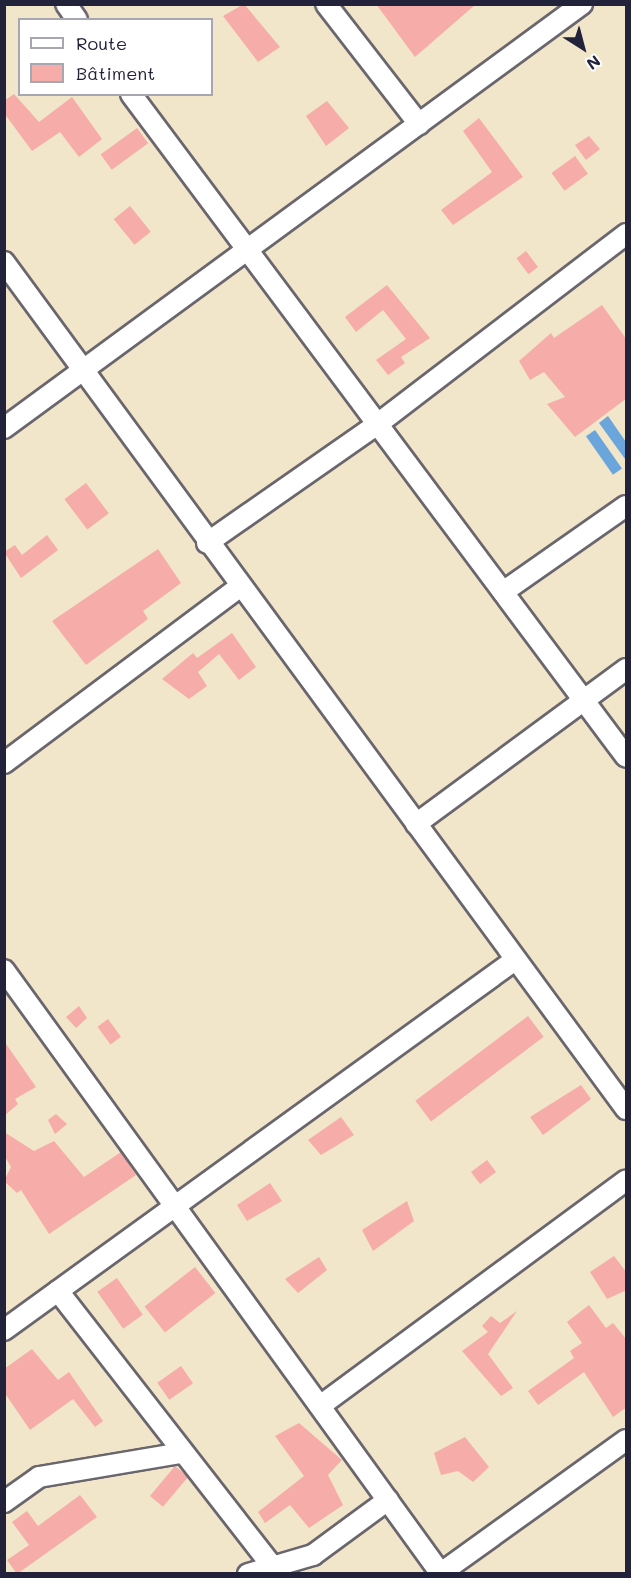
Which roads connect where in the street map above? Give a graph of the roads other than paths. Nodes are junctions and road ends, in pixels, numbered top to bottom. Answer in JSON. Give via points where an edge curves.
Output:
{"nodes":[{"id":1,"x":66,"y":4,"type":"edge"},
{"id":2,"x":326,"y":4,"type":"edge"},
{"id":3,"x":582,"y":4,"type":"edge"},
{"id":4,"x":76,"y":18,"type":"edge"},
{"id":5,"x":132,"y":96,"type":"edge"},
{"id":6,"x":419,"y":124,"type":"junction"},
{"id":7,"x":627,"y":234,"type":"edge"},
{"id":8,"x":245,"y":252,"type":"junction"},
{"id":9,"x":4,"y":262,"type":"edge"},
{"id":10,"x":83,"y":371,"type":"junction"},
{"id":11,"x":379,"y":423,"type":"junction"},
{"id":12,"x":4,"y":428,"type":"edge"},
{"id":13,"x":627,"y":506,"type":"edge"},
{"id":14,"x":207,"y":543,"type":"junction"},
{"id":15,"x":238,"y":587,"type":"junction"},
{"id":16,"x":504,"y":592,"type":"junction"},
{"id":17,"x":627,"y":669,"type":"edge"},
{"id":18,"x":585,"y":700,"type":"junction"},
{"id":19,"x":627,"y":757,"type":"edge"},
{"id":20,"x":4,"y":763,"type":"edge"},
{"id":21,"x":416,"y":824,"type":"junction"},
{"id":22,"x":515,"y":960,"type":"junction"},
{"id":23,"x":4,"y":970,"type":"edge"},
{"id":24,"x":627,"y":1109,"type":"edge"},
{"id":25,"x":627,"y":1180,"type":"edge"},
{"id":26,"x":175,"y":1206,"type":"junction"},
{"id":27,"x":58,"y":1291,"type":"junction"},
{"id":28,"x":4,"y":1330,"type":"edge"},
{"id":29,"x":320,"y":1406,"type":"junction"},
{"id":30,"x":627,"y":1440,"type":"edge"},
{"id":31,"x":181,"y":1453,"type":"junction"},
{"id":32,"x":388,"y":1500,"type":"junction"},
{"id":33,"x":4,"y":1502,"type":"edge"},
{"id":34,"x":276,"y":1571,"type":"edge"},
{"id":35,"x":441,"y":1573,"type":"edge"},
{"id":36,"x":248,"y":1574,"type":"edge"}],
"edges":[{"from":1,"to":4,"type":"street"},
{"from":2,"to":6,"type":"street"},
{"from":3,"to":6,"type":"street"},
{"from":5,"to":8,"type":"street"},
{"from":6,"to":8,"type":"street"},
{"from":7,"to":11,"type":"street"},
{"from":8,"to":10,"type":"street"},
{"from":8,"to":11,"type":"street"},
{"from":9,"to":10,"type":"street"},
{"from":10,"to":12,"type":"street"},
{"from":10,"to":14,"type":"street"},
{"from":11,"to":14,"type":"street"},
{"from":11,"to":16,"type":"street"},
{"from":13,"to":16,"type":"street"},
{"from":14,"to":15,"type":"street"},
{"from":15,"to":20,"type":"street"},
{"from":15,"to":21,"type":"street"},
{"from":16,"to":18,"type":"street"},
{"from":17,"to":18,"type":"street"},
{"from":18,"to":19,"type":"street"},
{"from":18,"to":21,"type":"street"},
{"from":21,"to":22,"type":"street"},
{"from":22,"to":24,"type":"street"},
{"from":22,"to":26,"type":"street"},
{"from":23,"to":26,"type":"street"},
{"from":25,"to":29,"type":"street"},
{"from":26,"to":27,"type":"street"},
{"from":26,"to":29,"type":"street"},
{"from":27,"to":28,"type":"street"},
{"from":27,"to":31,"type":"street"},
{"from":29,"to":32,"type":"street"},
{"from":30,"to":35,"type":"street"},
{"from":31,"to":33,"type":"street","via":[[39,1477]]},
{"from":31,"to":34,"type":"street"},
{"from":32,"to":34,"type":"street","via":[[313,1555]]},
{"from":32,"to":35,"type":"street"},
{"from":34,"to":36,"type":"street"}]}
